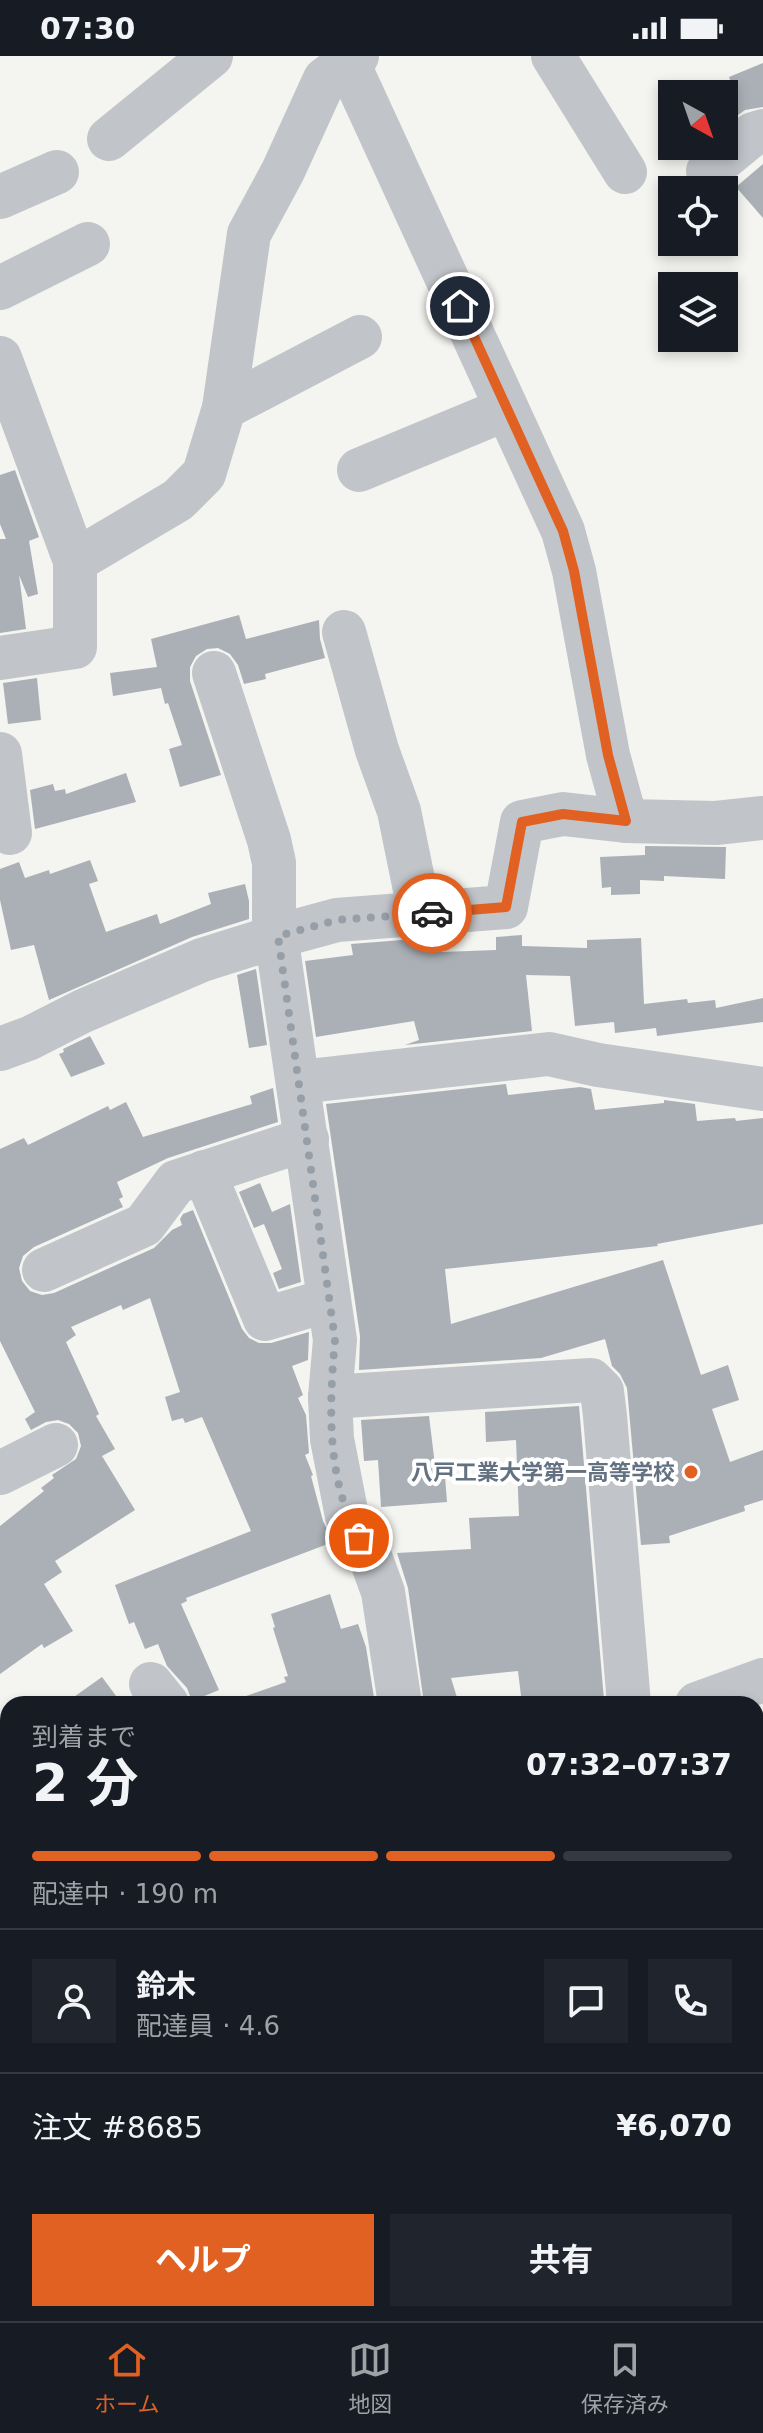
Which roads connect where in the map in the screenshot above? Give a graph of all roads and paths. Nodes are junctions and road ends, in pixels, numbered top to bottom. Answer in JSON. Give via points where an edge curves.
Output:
{"nodes":[{"id":1,"x":211,"y":56,"type":"edge"},
{"id":2,"x":553,"y":56,"type":"edge"},
{"id":3,"x":353,"y":59,"type":"edge"},
{"id":4,"x":763,"y":131,"type":"edge"},
{"id":5,"x":109,"y":139,"type":"dead end"},
{"id":6,"x":708,"y":171,"type":"dead end"},
{"id":7,"x":57,"y":172,"type":"dead end"},
{"id":8,"x":625,"y":172,"type":"dead end"},
{"id":9,"x":0,"y":197,"type":"edge"},
{"id":10,"x":88,"y":244,"type":"dead end"},
{"id":11,"x":0,"y":288,"type":"edge"},
{"id":12,"x":360,"y":337,"type":"dead end"},
{"id":13,"x":0,"y":358,"type":"edge"},
{"id":14,"x":224,"y":408,"type":"junction"},
{"id":15,"x":506,"y":409,"type":"junction"},
{"id":16,"x":359,"y":470,"type":"dead end"},
{"id":17,"x":75,"y":561,"type":"junction"},
{"id":18,"x":344,"y":632,"type":"dead end"},
{"id":19,"x":0,"y":658,"type":"edge"},
{"id":20,"x":214,"y":673,"type":"dead end"},
{"id":21,"x":0,"y":754,"type":"edge"},
{"id":22,"x":763,"y":818,"type":"edge"},
{"id":23,"x":626,"y":821,"type":"junction"},
{"id":24,"x":10,"y":833,"type":"dead end"},
{"id":25,"x":420,"y":914,"type":"junction"},
{"id":26,"x":278,"y":936,"type":"junction"},
{"id":27,"x":0,"y":1049,"type":"edge"},
{"id":28,"x":299,"y":1082,"type":"junction"},
{"id":29,"x":763,"y":1089,"type":"edge"},
{"id":30,"x":307,"y":1139,"type":"junction"},
{"id":31,"x":204,"y":1172,"type":"junction"},
{"id":32,"x":44,"y":1270,"type":"dead end"},
{"id":33,"x":329,"y":1300,"type":"junction"},
{"id":34,"x":330,"y":1397,"type":"junction"},
{"id":35,"x":56,"y":1445,"type":"dead end"},
{"id":36,"x":3,"y":1459,"type":"edge"},
{"id":37,"x":763,"y":1680,"type":"edge"},
{"id":38,"x":399,"y":1696,"type":"edge"},
{"id":39,"x":628,"y":1696,"type":"edge"},
{"id":40,"x":719,"y":1696,"type":"edge"}],
"edges":[{"from":1,"to":5,"type":"street"},
{"from":2,"to":8,"type":"street"},
{"from":3,"to":14,"type":"street","via":[[325,79],[249,234]]},
{"from":3,"to":15,"type":"street"},
{"from":4,"to":6,"type":"street"},
{"from":7,"to":9,"type":"street"},
{"from":10,"to":11,"type":"street"},
{"from":12,"to":14,"type":"street"},
{"from":13,"to":17,"type":"street"},
{"from":14,"to":17,"type":"street","via":[[204,474],[178,500]]},
{"from":15,"to":16,"type":"street"},
{"from":15,"to":23,"type":"street","via":[[563,531]]},
{"from":17,"to":19,"type":"street","via":[[75,647]]},
{"from":18,"to":25,"type":"street","via":[[399,811]]},
{"from":20,"to":26,"type":"street","via":[[269,840]]},
{"from":21,"to":24,"type":"street"},
{"from":22,"to":23,"type":"street"},
{"from":23,"to":25,"type":"street","via":[[563,814],[522,822],[506,907]]},
{"from":25,"to":26,"type":"street","via":[[337,920]]},
{"from":26,"to":27,"type":"street","via":[[202,960]]},
{"from":26,"to":28,"type":"street"},
{"from":28,"to":29,"type":"street","via":[[549,1054]]},
{"from":28,"to":30,"type":"street"},
{"from":30,"to":31,"type":"street"},
{"from":30,"to":33,"type":"street"},
{"from":31,"to":32,"type":"street","via":[[176,1182],[144,1225]]},
{"from":31,"to":33,"type":"street","via":[[265,1319]]},
{"from":33,"to":34,"type":"street","via":[[335,1340]]},
{"from":34,"to":38,"type":"street","via":[[347,1516],[383,1592]]},
{"from":34,"to":39,"type":"street","via":[[591,1380],[602,1391]]},
{"from":35,"to":36,"type":"street"},
{"from":37,"to":40,"type":"street"}]}
